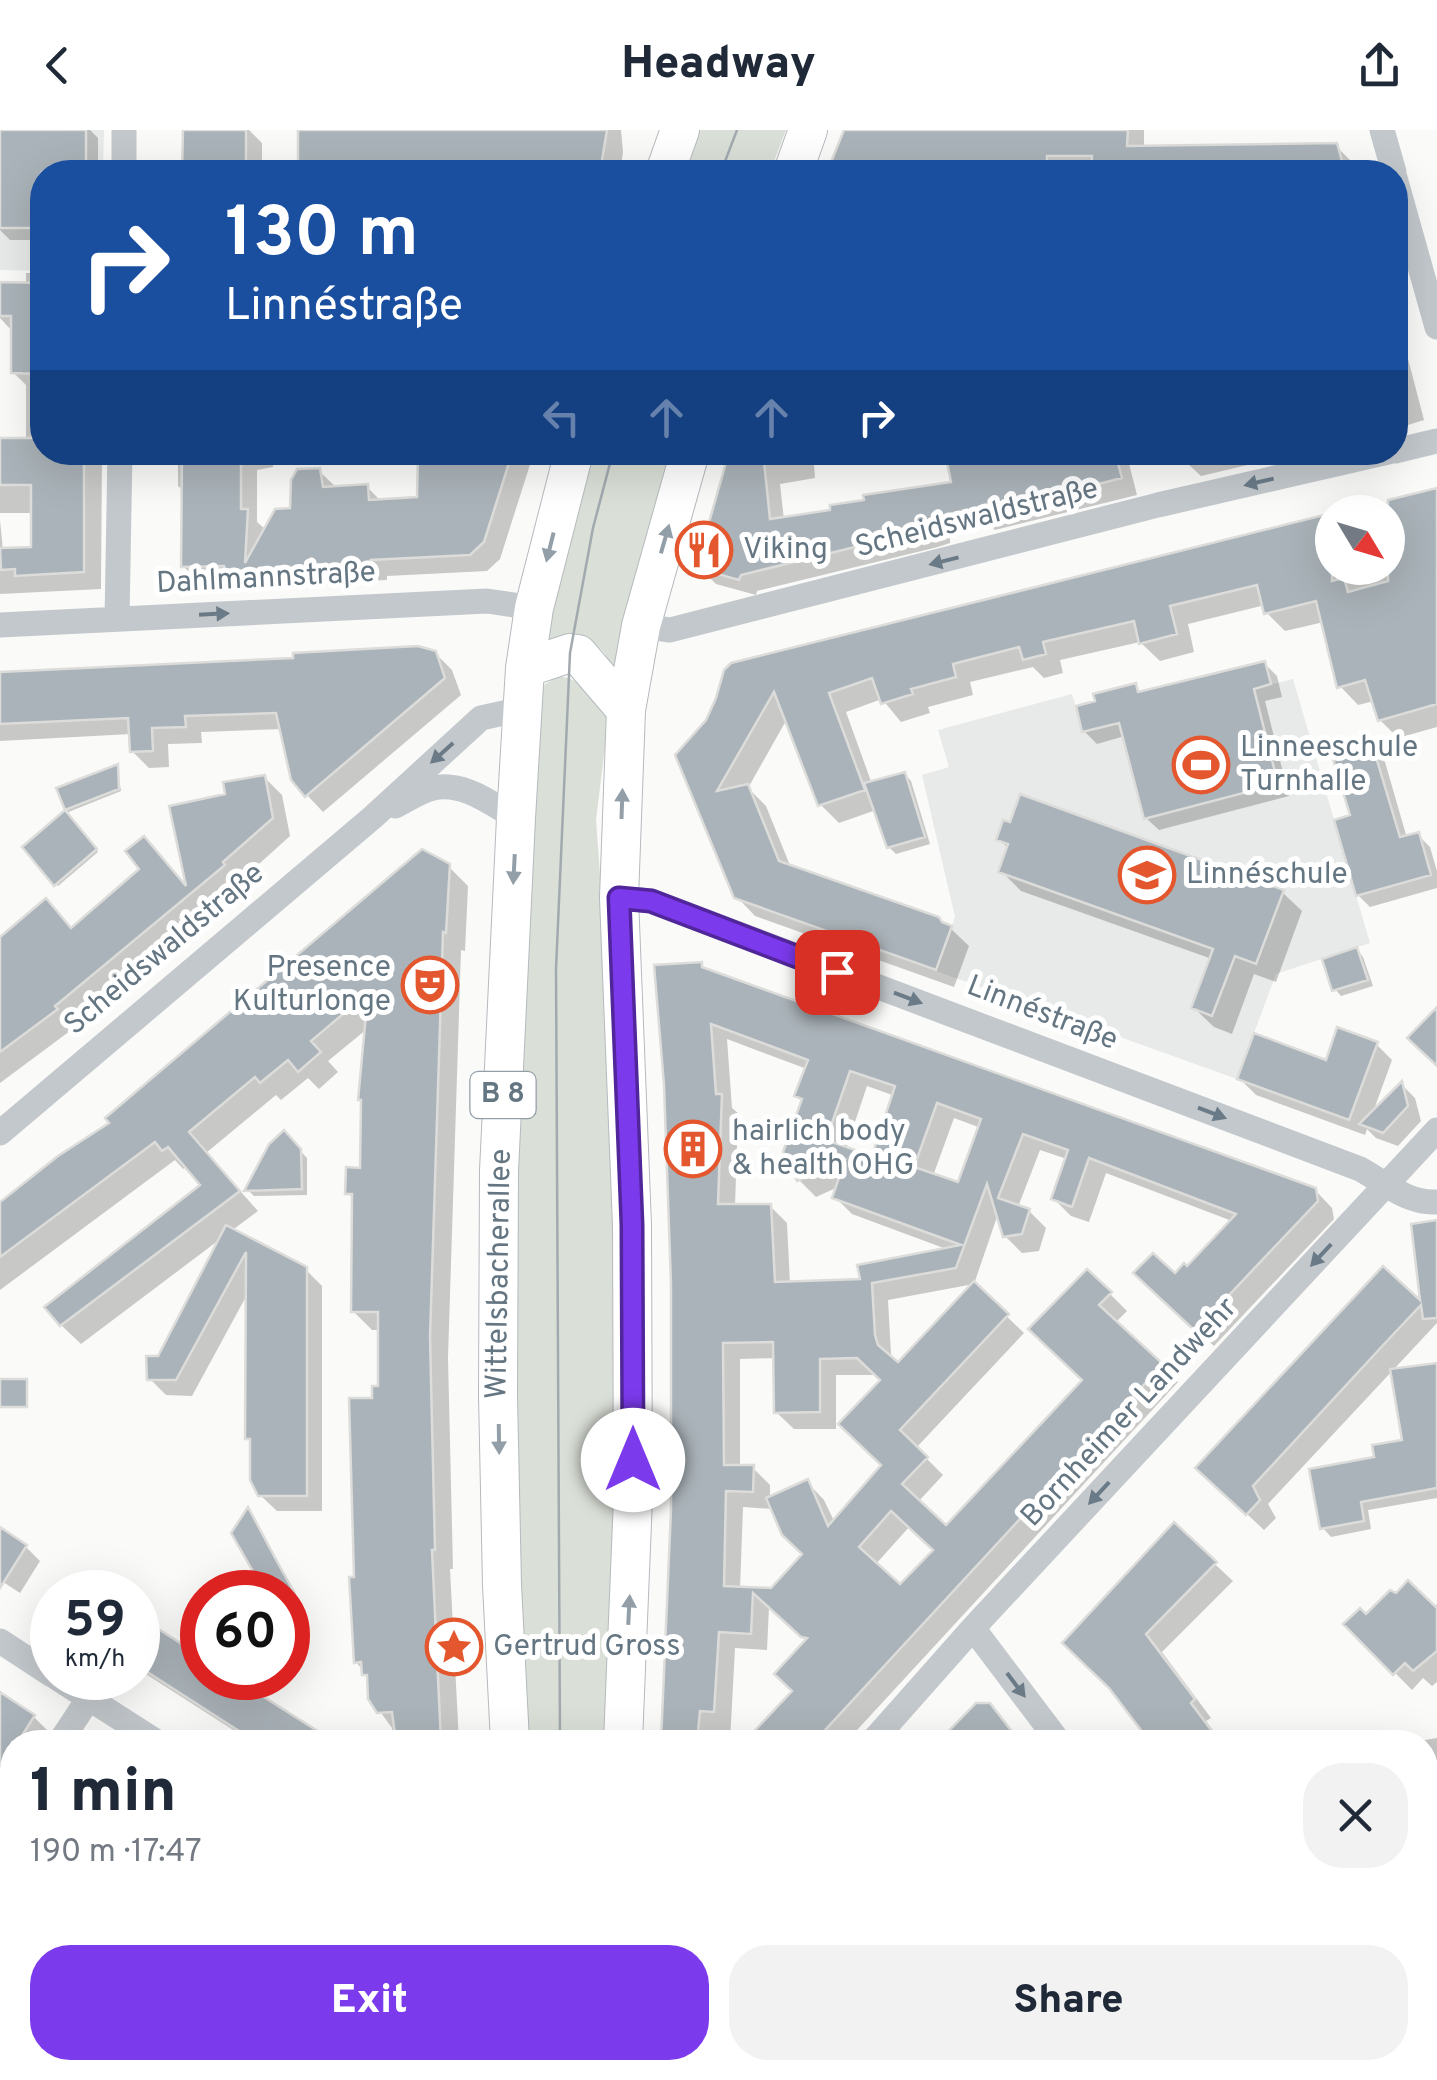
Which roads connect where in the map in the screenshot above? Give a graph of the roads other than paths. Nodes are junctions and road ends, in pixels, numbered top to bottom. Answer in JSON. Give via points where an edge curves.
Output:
{"nodes":[{"id":1,"x":124,"y":130,"type":"edge"},
{"id":2,"x":680,"y":130,"type":"edge"},
{"id":3,"x":808,"y":130,"type":"edge"},
{"id":4,"x":1382,"y":130,"type":"edge"},
{"id":5,"x":124,"y":160,"type":"edge"},
{"id":6,"x":669,"y":160,"type":"edge"},
{"id":7,"x":797,"y":160,"type":"edge"},
{"id":8,"x":1390,"y":160,"type":"edge"},
{"id":9,"x":1408,"y":224,"type":"edge"},
{"id":10,"x":1437,"y":327,"type":"edge"},
{"id":11,"x":1437,"y":441,"type":"edge"},
{"id":12,"x":1408,"y":448,"type":"edge"},
{"id":13,"x":120,"y":465,"type":"edge"},
{"id":14,"x":571,"y":465,"type":"edge"},
{"id":15,"x":686,"y":465,"type":"edge"},
{"id":16,"x":1335,"y":465,"type":"edge"},
{"id":17,"x":534,"y":608,"type":"junction"},
{"id":18,"x":117,"y":619,"type":"junction"},
{"id":19,"x":0,"y":624,"type":"edge"},
{"id":20,"x":641,"y":626,"type":"junction"},
{"id":21,"x":524,"y":668,"type":"junction"},
{"id":22,"x":522,"y":710,"type":"junction"},
{"id":23,"x":626,"y":710,"type":"junction"},
{"id":24,"x":373,"y":816,"type":"junction"},
{"id":25,"x":516,"y":818,"type":"junction"},
{"id":26,"x":619,"y":898,"type":"junction"},
{"id":27,"x":1437,"y":1130,"type":"edge"},
{"id":28,"x":0,"y":1133,"type":"edge"},
{"id":29,"x":1390,"y":1187,"type":"junction"},
{"id":30,"x":1437,"y":1202,"type":"edge"},
{"id":31,"x":973,"y":1628,"type":"junction"},
{"id":32,"x":0,"y":1641,"type":"edge"},
{"id":33,"x":30,"y":1660,"type":"edge"},
{"id":34,"x":88,"y":1700,"type":"edge"},
{"id":35,"x":92,"y":1700,"type":"edge"},
{"id":36,"x":68,"y":1730,"type":"edge"},
{"id":37,"x":138,"y":1730,"type":"edge"},
{"id":38,"x":510,"y":1730,"type":"edge"},
{"id":39,"x":622,"y":1730,"type":"edge"},
{"id":40,"x":883,"y":1730,"type":"edge"},
{"id":41,"x":1051,"y":1730,"type":"edge"}],
"edges":[{"from":1,"to":5,"type":"street"},
{"from":2,"to":6,"type":"main road"},
{"from":3,"to":7,"type":"main road"},
{"from":4,"to":8,"type":"street"},
{"from":9,"to":10,"type":"street"},
{"from":11,"to":12,"type":"street","name":"Scheidswaldstraße"},
{"from":13,"to":18,"type":"street"},
{"from":14,"to":17,"type":"main road","name":"Wittelsbacherallee","number":"B 8","one_way":true},
{"from":20,"to":15,"type":"main road","one_way":true},
{"from":16,"to":20,"type":"street","name":"Scheidswaldstraße","one_way":true,"via":[[670,630]]},
{"from":18,"to":17,"type":"street","name":"Dahlmannstraße","one_way":true,"via":[[487,601]]},
{"from":17,"to":21,"type":"main road","name":"Wittelsbacherallee","number":"B 8"},
{"from":18,"to":19,"type":"street","name":"Dahlmannstraße"},
{"from":20,"to":23,"type":"main road"},
{"from":21,"to":22,"type":"main road","name":"Wittelsbacherallee","number":"B 8"},
{"from":21,"to":23,"type":"main road","via":[[578,654]]},
{"from":22,"to":24,"type":"street","name":"Scheidswaldstraße","one_way":true,"via":[[481,718]]},
{"from":22,"to":25,"type":"main road","name":"Wittelsbacherallee","number":"B 8"},
{"from":26,"to":23,"type":"main road","one_way":true},
{"from":24,"to":25,"type":"street","name":"Scheidswaldstraße","via":[[432,788],[454,788]]},
{"from":24,"to":28,"type":"street","name":"Scheidswaldstraße"},
{"from":25,"to":38,"type":"main road","name":"Wittelsbacherallee","number":"B 8","one_way":true,"via":[[499,1171],[498,1395]]},
{"from":26,"to":29,"type":"street","name":"Linnéstraße","one_way":true,"via":[[651,901],[1360,1169]]},
{"from":39,"to":26,"type":"main road","one_way":true,"via":[[633,1440]]},
{"from":27,"to":29,"type":"street","name":"Bornheimer Landwehr"},
{"from":29,"to":30,"type":"street","name":"Linnéstraße"},
{"from":29,"to":31,"type":"street","name":"Bornheimer Landwehr","one_way":true},
{"from":31,"to":40,"type":"street","name":"Bornheimer Landwehr"},
{"from":31,"to":41,"type":"street","one_way":true},
{"from":32,"to":33,"type":"street"},
{"from":34,"to":36,"type":"street"},
{"from":35,"to":37,"type":"street"}]}
